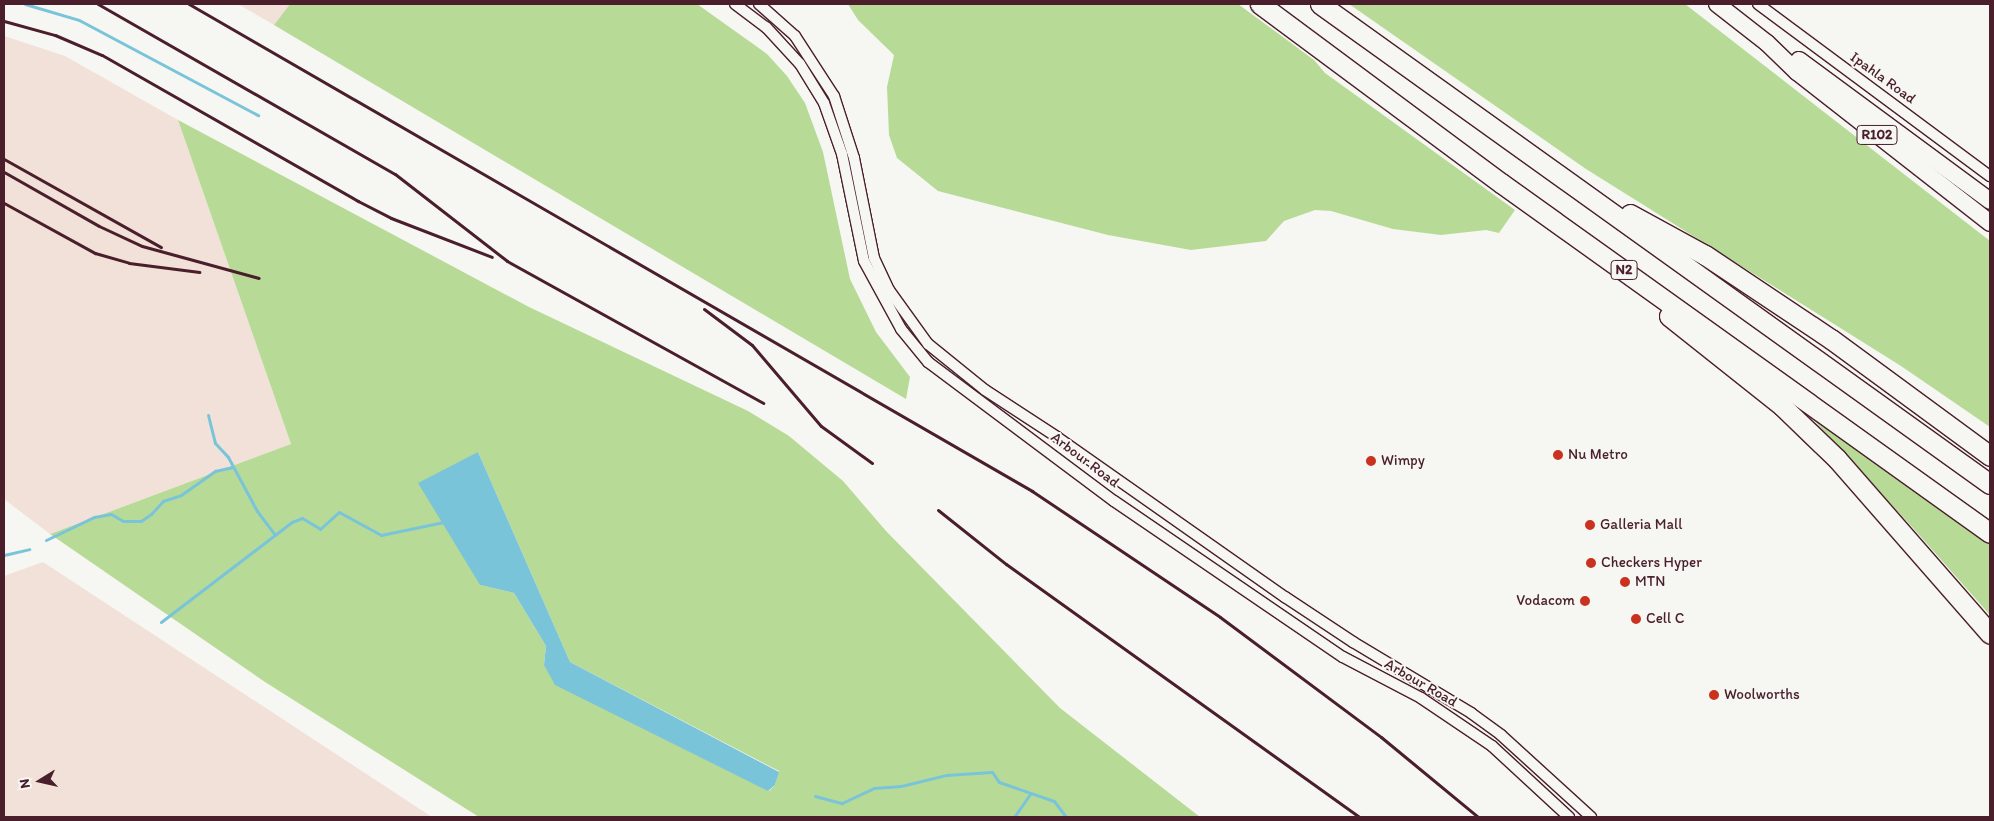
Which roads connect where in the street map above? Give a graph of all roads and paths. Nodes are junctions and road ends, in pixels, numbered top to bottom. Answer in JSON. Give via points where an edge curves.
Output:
{"nodes":[{"id":1,"x":735,"y":4,"type":"edge"},
{"id":2,"x":759,"y":4,"type":"edge"},
{"id":3,"x":1260,"y":4,"type":"edge"},
{"id":4,"x":1320,"y":4,"type":"edge"},
{"id":5,"x":1717,"y":4,"type":"edge"},
{"id":6,"x":1758,"y":4,"type":"edge"},
{"id":7,"x":1894,"y":106,"type":"junction"},
{"id":8,"x":1877,"y":126,"type":"junction"},
{"id":9,"x":1551,"y":170,"type":"junction"},
{"id":10,"x":1990,"y":176,"type":"edge"},
{"id":11,"x":1501,"y":183,"type":"junction"},
{"id":12,"x":1990,"y":201,"type":"edge"},
{"id":13,"x":1990,"y":223,"type":"edge"},
{"id":14,"x":1940,"y":418,"type":"junction"},
{"id":15,"x":1990,"y":451,"type":"edge"},
{"id":16,"x":1990,"y":456,"type":"edge"},
{"id":17,"x":1990,"y":484,"type":"edge"},
{"id":18,"x":1990,"y":533,"type":"edge"},
{"id":19,"x":1990,"y":634,"type":"edge"},
{"id":20,"x":1544,"y":773,"type":"junction"},
{"id":21,"x":1535,"y":782,"type":"junction"},
{"id":22,"x":1569,"y":817,"type":"edge"},
{"id":23,"x":1592,"y":817,"type":"edge"}],
"edges":[{"from":1,"to":21,"type":"street","name":"Arbour Road","via":[[766,27],[800,64],[824,104],[842,154],[864,261],[901,330],[928,362],[1114,501],[1343,657],[1421,698],[1476,735]]},
{"from":2,"to":20,"type":"street","name":"Arbour Road","via":[[794,36],[834,96],[854,158],[874,258],[889,290],[928,344],[984,390],[1285,596],[1353,642],[1471,713]]},
{"from":3,"to":11,"type":"highway","number":"N2"},
{"from":4,"to":9,"type":"highway","number":"N2"},
{"from":5,"to":8,"type":"main road","number":"R102","via":[[1767,43],[1789,53]]},
{"from":6,"to":7,"type":"street","name":"Ipahla Road"},
{"from":7,"to":8,"type":"street"},
{"from":7,"to":10,"type":"street","name":"Ipahla Road"},
{"from":8,"to":12,"type":"main road","number":"R102"},
{"from":8,"to":13,"type":"main road","number":"R102"},
{"from":9,"to":14,"type":"highway","via":[[1705,255],[1831,339]]},
{"from":9,"to":17,"type":"highway","number":"N2"},
{"from":11,"to":18,"type":"highway","number":"N2"},
{"from":11,"to":19,"type":"highway","via":[[1782,406],[1837,459]]},
{"from":14,"to":15,"type":"highway"},
{"from":14,"to":16,"type":"highway"},
{"from":20,"to":21,"type":"street"},
{"from":20,"to":23,"type":"street","name":"Arbour Road"},
{"from":21,"to":22,"type":"street","name":"Arbour Road"}]}
